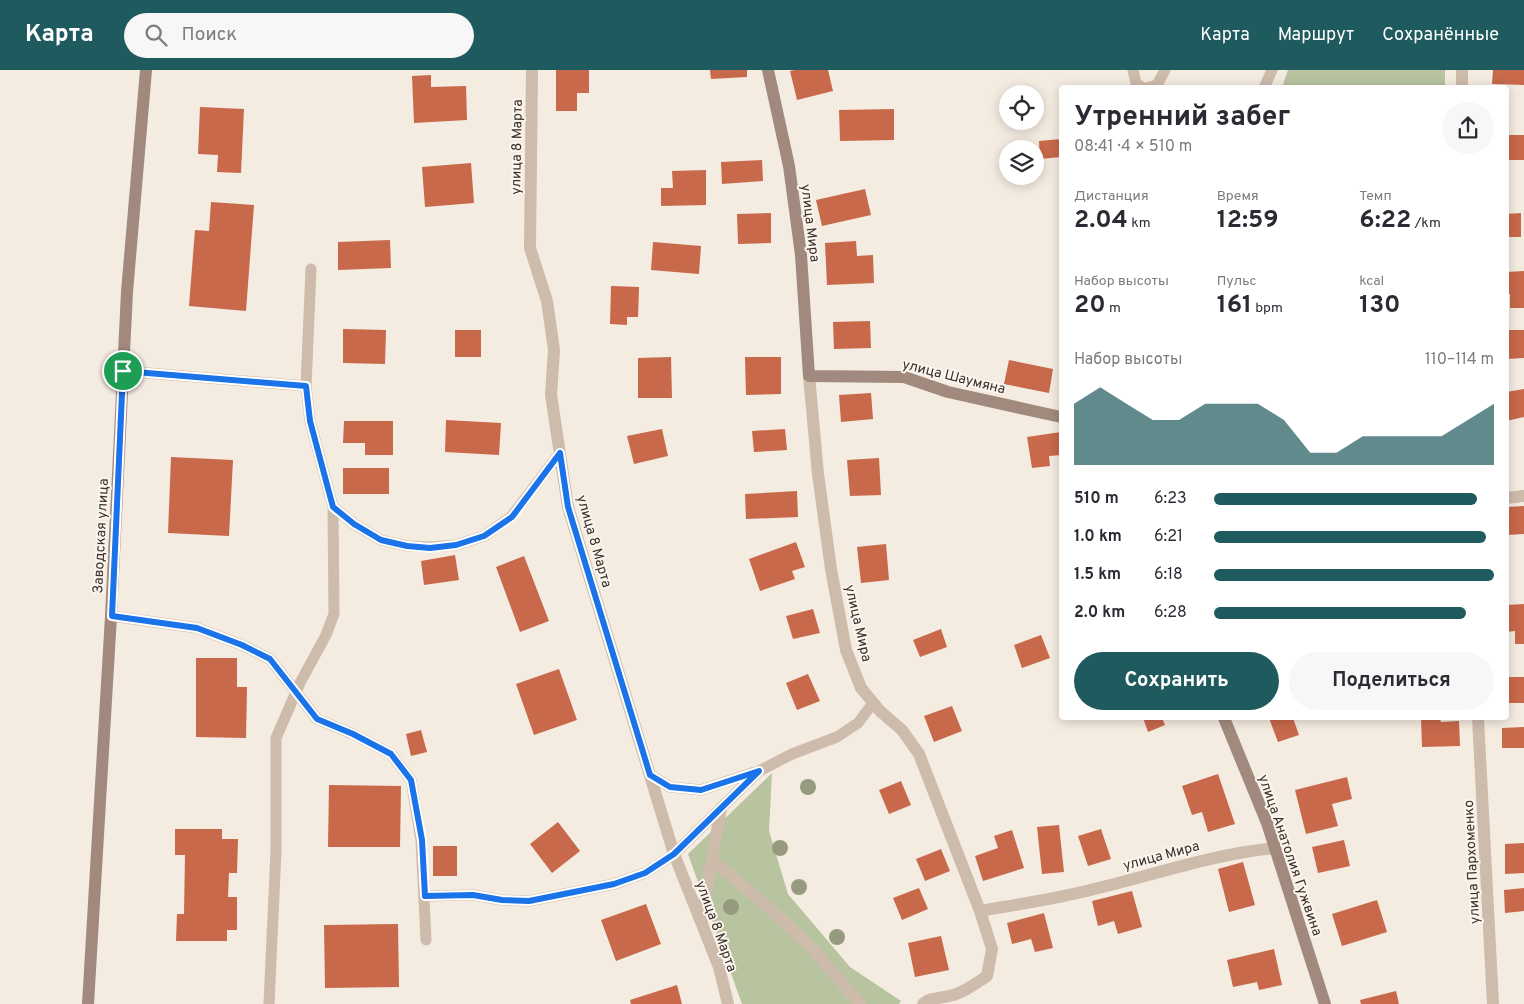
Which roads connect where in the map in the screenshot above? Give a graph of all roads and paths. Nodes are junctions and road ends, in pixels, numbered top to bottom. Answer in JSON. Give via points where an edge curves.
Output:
{"nodes":[{"id":1,"x":146,"y":70,"type":"edge"},
{"id":2,"x":532,"y":70,"type":"edge"},
{"id":3,"x":768,"y":70,"type":"edge"},
{"id":4,"x":1133,"y":70,"type":"edge"},
{"id":5,"x":1165,"y":70,"type":"edge"},
{"id":6,"x":1272,"y":70,"type":"edge"},
{"id":7,"x":1462,"y":70,"type":"edge"},
{"id":8,"x":1139,"y":85,"type":"edge"},
{"id":9,"x":1157,"y":85,"type":"edge"},
{"id":10,"x":1265,"y":85,"type":"edge"},
{"id":11,"x":1462,"y":85,"type":"edge"},
{"id":12,"x":311,"y":269,"type":"dead end"},
{"id":13,"x":123,"y":371,"type":"junction"},
{"id":14,"x":809,"y":376,"type":"junction"},
{"id":15,"x":306,"y":386,"type":"junction"},
{"id":16,"x":1059,"y":418,"type":"edge"},
{"id":17,"x":560,"y":453,"type":"junction"},
{"id":18,"x":1524,"y":496,"type":"edge"},
{"id":19,"x":1509,"y":498,"type":"edge"},
{"id":20,"x":333,"y":507,"type":"junction"},
{"id":21,"x":112,"y":616,"type":"junction"},
{"id":22,"x":296,"y":691,"type":"junction"},
{"id":23,"x":873,"y":703,"type":"junction"},
{"id":24,"x":1225,"y":720,"type":"edge"},
{"id":25,"x":1478,"y":720,"type":"edge"},
{"id":26,"x":759,"y":771,"type":"junction"},
{"id":27,"x":650,"y":775,"type":"junction"},
{"id":28,"x":721,"y":808,"type":"junction"},
{"id":29,"x":1275,"y":848,"type":"junction"},
{"id":30,"x":674,"y":854,"type":"junction"},
{"id":31,"x":712,"y":860,"type":"junction"},
{"id":32,"x":425,"y":896,"type":"junction"},
{"id":33,"x":980,"y":911,"type":"junction"},
{"id":34,"x":702,"y":926,"type":"junction"},
{"id":35,"x":426,"y":940,"type":"dead end"},
{"id":36,"x":88,"y":1004,"type":"edge"},
{"id":37,"x":269,"y":1004,"type":"edge"},
{"id":38,"x":728,"y":1004,"type":"edge"},
{"id":39,"x":860,"y":1004,"type":"edge"},
{"id":40,"x":923,"y":1004,"type":"edge"},
{"id":41,"x":1326,"y":1004,"type":"edge"},
{"id":42,"x":1493,"y":1004,"type":"edge"}],
"edges":[{"from":1,"to":13,"type":"street","name":"Заводская улица"},
{"from":2,"to":17,"type":"street","name":"улица 8 Марта","via":[[530,248],[547,301],[554,350],[552,395]]},
{"from":3,"to":14,"type":"street","name":"улица Мира","via":[[789,166],[800,246]]},
{"from":4,"to":8,"type":"lane"},
{"from":5,"to":9,"type":"lane"},
{"from":6,"to":10,"type":"lane"},
{"from":7,"to":11,"type":"street"},
{"from":12,"to":15,"type":"lane"},
{"from":13,"to":15,"type":"lane"},
{"from":13,"to":21,"type":"street","name":"Заводская улица"},
{"from":14,"to":16,"type":"street","name":"улица Шаумяна","via":[[904,377],[948,392]]},
{"from":14,"to":23,"type":"street","name":"улица Мира","via":[[818,474],[846,650],[860,688]]},
{"from":15,"to":20,"type":"lane","via":[[310,421]]},
{"from":17,"to":20,"type":"lane","via":[[512,517],[484,536],[456,545],[430,548],[381,540]]},
{"from":17,"to":27,"type":"street","name":"улица 8 Марта","via":[[568,507]]},
{"from":18,"to":19,"type":"street"},
{"from":20,"to":22,"type":"lane","via":[[334,614],[326,636]]},
{"from":21,"to":22,"type":"lane","via":[[197,628],[242,645],[270,659]]},
{"from":21,"to":36,"type":"street","name":"Заводская улица"},
{"from":22,"to":32,"type":"lane","via":[[317,719],[391,754],[411,780],[422,840]]},
{"from":22,"to":37,"type":"lane","via":[[276,738],[276,851]]},
{"from":23,"to":26,"type":"lane","via":[[858,724],[837,738],[792,754]]},
{"from":23,"to":33,"type":"street","name":"улица Мира","via":[[902,730],[919,754]]},
{"from":24,"to":29,"type":"street","name":"улица Анатолия Гужвина"},
{"from":25,"to":42,"type":"street","name":"улица Пархоменко"},
{"from":26,"to":27,"type":"lane","via":[[701,790],[670,787]]},
{"from":26,"to":28,"type":"lane"},
{"from":27,"to":30,"type":"street","name":"улица 8 Марта"},
{"from":28,"to":30,"type":"lane"},
{"from":28,"to":31,"type":"street"},
{"from":29,"to":33,"type":"street","name":"улица Мира","via":[[1202,859],[1082,892]]},
{"from":29,"to":41,"type":"street","name":"улица Анатолия Гужвина"},
{"from":30,"to":32,"type":"lane","via":[[645,873],[566,895],[529,901],[473,895]]},
{"from":30,"to":34,"type":"street","name":"улица 8 Марта"},
{"from":31,"to":34,"type":"street"},
{"from":31,"to":39,"type":"street","via":[[810,946]]},
{"from":32,"to":35,"type":"lane"},
{"from":33,"to":40,"type":"street","via":[[992,948],[987,976],[970,988]]},
{"from":34,"to":38,"type":"street","name":"улица 8 Марта","via":[[719,967]]}]}
